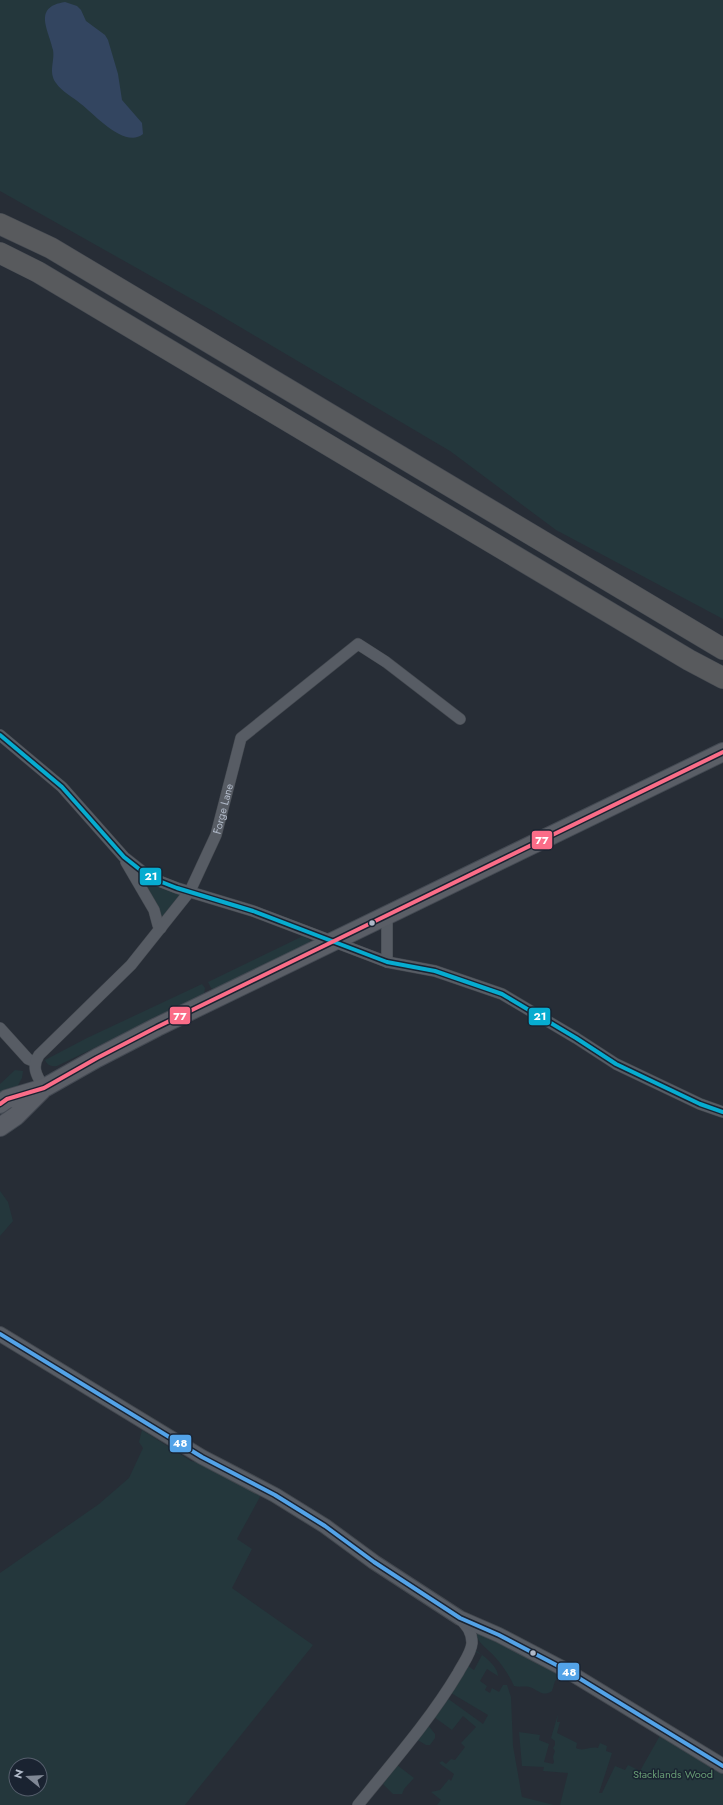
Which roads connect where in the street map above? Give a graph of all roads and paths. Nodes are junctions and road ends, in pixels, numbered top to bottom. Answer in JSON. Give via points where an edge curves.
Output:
{"nodes":[{"id":1,"x":0,"y":224,"type":"edge"},
{"id":2,"x":0,"y":253,"type":"edge"},
{"id":3,"x":723,"y":649,"type":"edge"},
{"id":4,"x":723,"y":678,"type":"edge"},
{"id":5,"x":460,"y":719,"type":"dead end"},
{"id":6,"x":0,"y":735,"type":"edge"},
{"id":7,"x":723,"y":752,"type":"edge"},
{"id":8,"x":124,"y":857,"type":"junction"},
{"id":9,"x":190,"y":891,"type":"junction"},
{"id":10,"x":387,"y":914,"type":"junction"},
{"id":11,"x":161,"y":928,"type":"junction"},
{"id":12,"x":333,"y":941,"type":"junction"},
{"id":13,"x":387,"y":962,"type":"junction"},
{"id":14,"x":0,"y":1028,"type":"edge"},
{"id":15,"x":35,"y":1062,"type":"junction"},
{"id":16,"x":44,"y":1088,"type":"junction"},
{"id":17,"x":0,"y":1104,"type":"edge"},
{"id":18,"x":723,"y":1112,"type":"edge"},
{"id":19,"x":0,"y":1127,"type":"edge"},
{"id":20,"x":0,"y":1334,"type":"edge"},
{"id":21,"x":460,"y":1618,"type":"junction"},
{"id":22,"x":723,"y":1766,"type":"edge"},
{"id":23,"x":358,"y":1805,"type":"edge"}],
"edges":[{"from":1,"to":3,"type":"highway","via":[[51,248]]},
{"from":2,"to":4,"type":"highway","via":[[44,276]]},
{"from":5,"to":9,"type":"street","name":"Forge Lane","via":[[386,662],[358,644],[241,738],[216,835]]},
{"from":6,"to":8,"type":"street","via":[[62,787]]},
{"from":7,"to":10,"type":"main road"},
{"from":8,"to":9,"type":"street","via":[[159,881]]},
{"from":8,"to":11,"type":"street","via":[[154,910]]},
{"from":9,"to":11,"type":"street","name":"Forge Lane"},
{"from":9,"to":12,"type":"street"},
{"from":10,"to":12,"type":"main road"},
{"from":10,"to":13,"type":"street"},
{"from":11,"to":15,"type":"street","name":"Forge Lane","via":[[131,965],[44,1048]]},
{"from":12,"to":13,"type":"street"},
{"from":12,"to":16,"type":"main road","via":[[157,1027]]},
{"from":13,"to":18,"type":"street","via":[[435,971],[502,994],[616,1064],[700,1104]]},
{"from":14,"to":15,"type":"street","via":[[28,1059]]},
{"from":15,"to":16,"type":"street","via":[[35,1072]]},
{"from":16,"to":17,"type":"main road","via":[[7,1099]]},
{"from":16,"to":19,"type":"main road","via":[[16,1116]]},
{"from":20,"to":21,"type":"street","via":[[202,1457],[275,1495]]},
{"from":21,"to":22,"type":"street","via":[[564,1669]]},
{"from":21,"to":23,"type":"street","via":[[469,1628],[472,1641],[470,1653],[445,1693]]}]}
